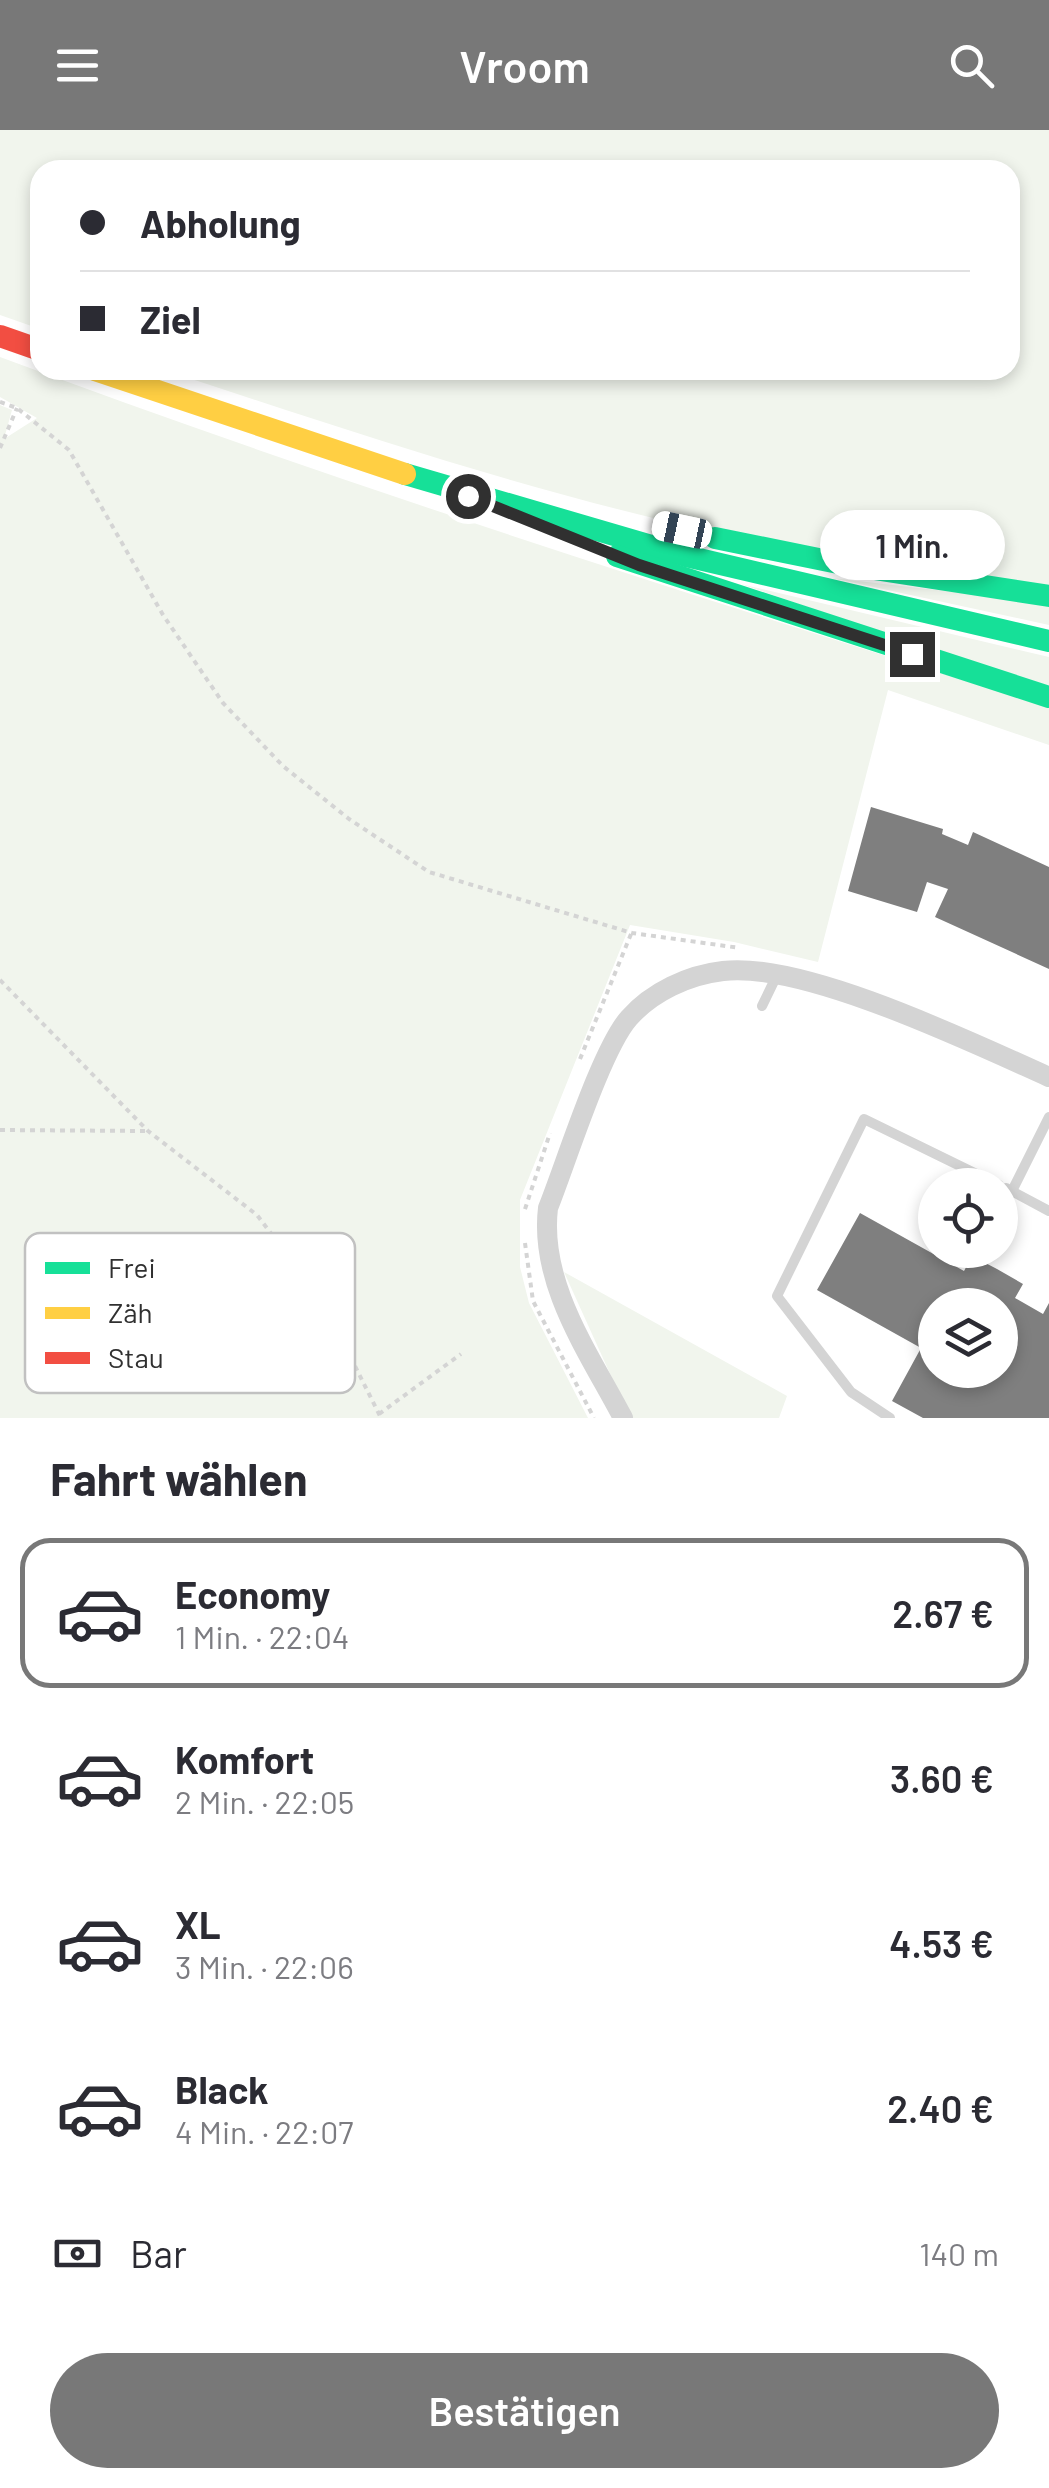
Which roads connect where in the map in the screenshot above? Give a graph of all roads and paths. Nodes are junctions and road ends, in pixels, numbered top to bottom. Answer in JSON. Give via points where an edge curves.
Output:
{"nodes":[{"id":1,"x":0,"y":336,"type":"edge"},
{"id":2,"x":30,"y":346,"type":"edge"},
{"id":3,"x":124,"y":380,"type":"edge"},
{"id":4,"x":0,"y":402,"type":"edge"},
{"id":5,"x":16,"y":408,"type":"junction"},
{"id":6,"x":0,"y":448,"type":"edge"},
{"id":7,"x":502,"y":507,"type":"junction"},
{"id":8,"x":1049,"y":596,"type":"edge"},
{"id":9,"x":1049,"y":641,"type":"edge"},
{"id":10,"x":1049,"y":697,"type":"edge"},
{"id":11,"x":752,"y":951,"type":"dead end"},
{"id":12,"x":777,"y":974,"type":"junction"},
{"id":13,"x":0,"y":980,"type":"edge"},
{"id":14,"x":762,"y":1006,"type":"dead end"},
{"id":15,"x":1049,"y":1076,"type":"edge"},
{"id":16,"x":1049,"y":1117,"type":"edge"},
{"id":17,"x":0,"y":1130,"type":"edge"},
{"id":18,"x":148,"y":1131,"type":"junction"},
{"id":19,"x":965,"y":1168,"type":"edge"},
{"id":20,"x":1018,"y":1179,"type":"edge"},
{"id":21,"x":1018,"y":1194,"type":"edge"},
{"id":22,"x":1049,"y":1211,"type":"edge"},
{"id":23,"x":271,"y":1233,"type":"edge"},
{"id":24,"x":461,"y":1354,"type":"dead end"},
{"id":25,"x":355,"y":1366,"type":"edge"},
{"id":26,"x":380,"y":1416,"type":"edge"},
{"id":27,"x":623,"y":1418,"type":"edge"},
{"id":28,"x":890,"y":1418,"type":"edge"}],
"edges":[{"from":1,"to":2,"type":"highway"},
{"from":3,"to":7,"type":"highway"},
{"from":4,"to":5,"type":"path"},
{"from":5,"to":6,"type":"path"},
{"from":5,"to":11,"type":"path","via":[[70,450],[163,615],[223,703],[284,766],[349,819],[429,872],[632,932]]},
{"from":7,"to":8,"type":"highway","via":[[648,524],[848,565]]},
{"from":7,"to":9,"type":"highway"},
{"from":7,"to":10,"type":"highway","via":[[639,565]]},
{"from":12,"to":14,"type":"lane"},
{"from":12,"to":15,"type":"street","via":[[920,1019]]},
{"from":12,"to":27,"type":"street","via":[[723,971],[688,980],[659,992],[630,1017],[548,1208],[545,1232],[555,1286]]},
{"from":13,"to":18,"type":"path"},
{"from":16,"to":20,"type":"lane"},
{"from":17,"to":18,"type":"path"},
{"from":18,"to":23,"type":"path","via":[[257,1215]]},
{"from":19,"to":28,"type":"lane","via":[[864,1118],[776,1296],[850,1392]]},
{"from":21,"to":22,"type":"lane"},
{"from":24,"to":26,"type":"path"},
{"from":25,"to":26,"type":"path"}]}
